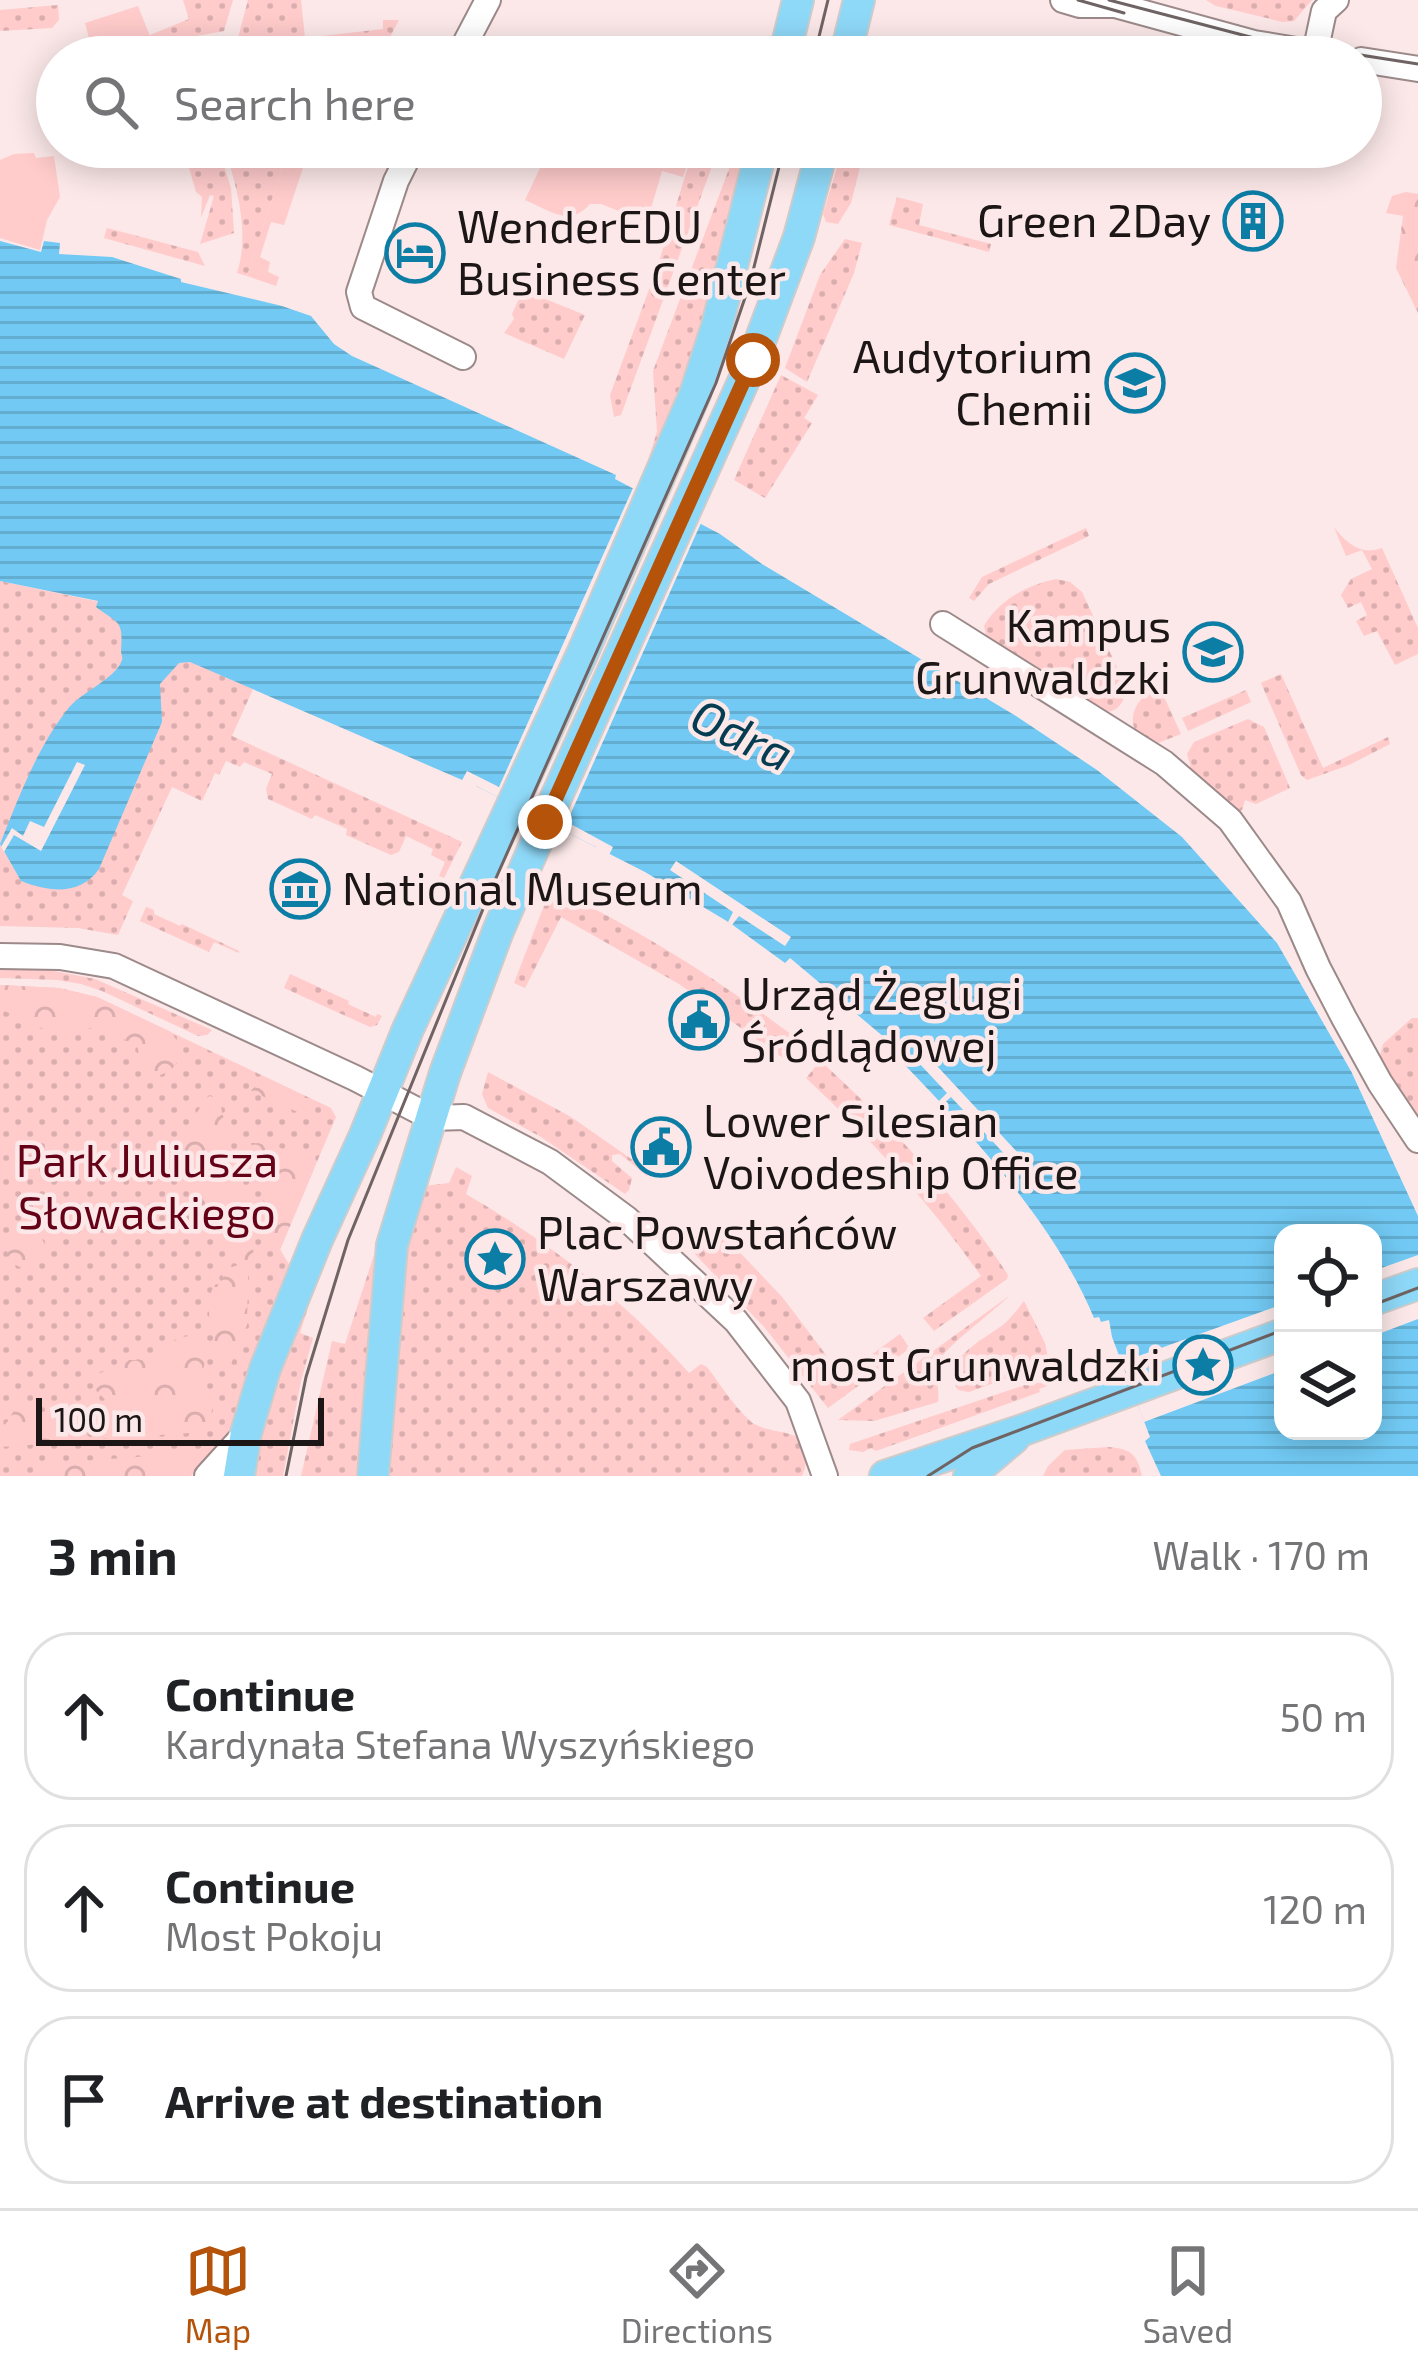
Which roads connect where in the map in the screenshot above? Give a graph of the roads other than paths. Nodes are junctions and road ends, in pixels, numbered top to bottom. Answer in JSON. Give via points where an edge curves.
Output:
{"nodes":[{"id":1,"x":488,"y":0,"type":"edge"},
{"id":2,"x":798,"y":0,"type":"edge"},
{"id":3,"x":859,"y":0,"type":"edge"},
{"id":4,"x":1063,"y":0,"type":"edge"},
{"id":5,"x":1336,"y":0,"type":"edge"},
{"id":6,"x":1126,"y":4,"type":"edge"},
{"id":7,"x":469,"y":36,"type":"edge"},
{"id":8,"x":789,"y":36,"type":"edge"},
{"id":9,"x":850,"y":36,"type":"edge"},
{"id":10,"x":1231,"y":36,"type":"edge"},
{"id":11,"x":1326,"y":36,"type":"edge"},
{"id":12,"x":1382,"y":63,"type":"edge"},
{"id":13,"x":1418,"y":69,"type":"edge"},
{"id":14,"x":404,"y":168,"type":"edge"},
{"id":15,"x":757,"y":168,"type":"edge"},
{"id":16,"x":817,"y":168,"type":"edge"},
{"id":17,"x":463,"y":357,"type":"dead end"},
{"id":18,"x":943,"y":624,"type":"dead end"},
{"id":19,"x":0,"y":956,"type":"edge"},
{"id":20,"x":383,"y":1092,"type":"junction"},
{"id":21,"x":432,"y":1118,"type":"junction"},
{"id":22,"x":1418,"y":1140,"type":"edge"},
{"id":23,"x":1418,"y":1283,"type":"edge"},
{"id":24,"x":1382,"y":1297,"type":"edge"},
{"id":25,"x":1274,"y":1337,"type":"edge"},
{"id":26,"x":1023,"y":1430,"type":"junction"},
{"id":27,"x":246,"y":1433,"type":"junction"},
{"id":28,"x":207,"y":1476,"type":"edge"},
{"id":29,"x":239,"y":1476,"type":"edge"},
{"id":30,"x":373,"y":1476,"type":"edge"},
{"id":31,"x":825,"y":1476,"type":"edge"},
{"id":32,"x":885,"y":1476,"type":"edge"},
{"id":33,"x":969,"y":1476,"type":"edge"}],
"edges":[{"from":1,"to":7,"type":"street"},
{"from":2,"to":8,"type":"main road"},
{"from":3,"to":9,"type":"main road"},
{"from":4,"to":6,"type":"street"},
{"from":5,"to":11,"type":"street","via":[[1324,10]]},
{"from":6,"to":10,"type":"street"},
{"from":12,"to":13,"type":"street"},
{"from":14,"to":17,"type":"street","via":[[359,301]]},
{"from":15,"to":20,"type":"main road","via":[[705,364]]},
{"from":16,"to":21,"type":"main road","via":[[753,360],[492,946]]},
{"from":18,"to":22,"type":"street","via":[[1164,763],[1230,820],[1288,902],[1344,1018]]},
{"from":19,"to":20,"type":"street","via":[[114,966]]},
{"from":20,"to":21,"type":"street"},
{"from":20,"to":27,"type":"main road","via":[[277,1336]]},
{"from":21,"to":30,"type":"main road","via":[[392,1245]]},
{"from":21,"to":31,"type":"street","via":[[464,1117],[484,1127],[550,1162],[627,1219],[736,1321],[798,1401]]},
{"from":23,"to":24,"type":"main road"},
{"from":25,"to":26,"type":"main road"},
{"from":26,"to":32,"type":"main road"},
{"from":26,"to":33,"type":"main road"},
{"from":27,"to":28,"type":"street"},
{"from":27,"to":29,"type":"main road"}]}
